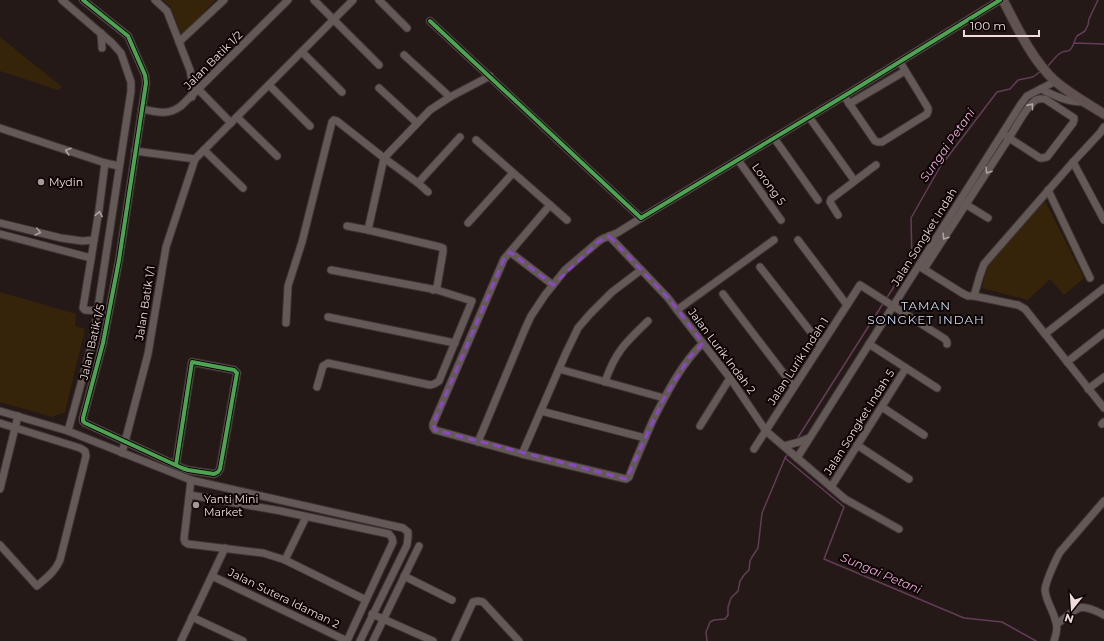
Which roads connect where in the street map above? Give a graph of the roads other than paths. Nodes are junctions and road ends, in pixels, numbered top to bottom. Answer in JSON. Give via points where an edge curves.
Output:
{"nodes":[{"id":1,"x":62,"y":0,"type":"edge"},
{"id":2,"x":82,"y":0,"type":"edge"},
{"id":3,"x":155,"y":0,"type":"edge"},
{"id":4,"x":224,"y":0,"type":"edge"},
{"id":5,"x":288,"y":0,"type":"edge"},
{"id":6,"x":314,"y":0,"type":"edge"},
{"id":7,"x":353,"y":0,"type":"edge"},
{"id":8,"x":379,"y":0,"type":"edge"},
{"id":9,"x":1002,"y":0,"type":"edge"},
{"id":10,"x":334,"y":20,"type":"junction"},
{"id":11,"x":430,"y":21,"type":"dead end"},
{"id":12,"x":407,"y":28,"type":"dead end"},
{"id":13,"x":101,"y":33,"type":"junction"},
{"id":14,"x":179,"y":42,"type":"junction"},
{"id":15,"x":102,"y":48,"type":"dead end"},
{"id":16,"x":302,"y":52,"type":"junction"},
{"id":17,"x":404,"y":55,"type":"dead end"},
{"id":18,"x":900,"y":62,"type":"junction"},
{"id":19,"x":379,"y":65,"type":"dead end"},
{"id":20,"x":905,"y":70,"type":"junction"},
{"id":21,"x":490,"y":76,"type":"junction"},
{"id":22,"x":1052,"y":78,"type":"junction"},
{"id":23,"x":269,"y":85,"type":"junction"},
{"id":24,"x":379,"y":88,"type":"dead end"},
{"id":25,"x":1041,"y":89,"type":"junction"},
{"id":26,"x":199,"y":90,"type":"junction"},
{"id":27,"x":342,"y":92,"type":"dead end"},
{"id":28,"x":844,"y":96,"type":"junction"},
{"id":29,"x":192,"y":97,"type":"junction"},
{"id":30,"x":450,"y":97,"type":"junction"},
{"id":31,"x":1084,"y":102,"type":"junction"},
{"id":32,"x":849,"y":104,"type":"junction"},
{"id":33,"x":142,"y":109,"type":"junction"},
{"id":34,"x":1104,"y":114,"type":"edge"},
{"id":35,"x":237,"y":117,"type":"junction"},
{"id":36,"x":809,"y":117,"type":"junction"},
{"id":37,"x":231,"y":123,"type":"junction"},
{"id":38,"x":417,"y":123,"type":"junction"},
{"id":39,"x":310,"y":126,"type":"dead end"},
{"id":40,"x":0,"y":128,"type":"edge"},
{"id":41,"x":1102,"y":130,"type":"edge"},
{"id":42,"x":1003,"y":134,"type":"junction"},
{"id":43,"x":460,"y":137,"type":"dead end"},
{"id":44,"x":774,"y":138,"type":"junction"},
{"id":45,"x":1009,"y":138,"type":"junction"},
{"id":46,"x":476,"y":140,"type":"dead end"},
{"id":47,"x":1104,"y":140,"type":"edge"},
{"id":48,"x":204,"y":150,"type":"junction"},
{"id":49,"x":135,"y":151,"type":"junction"},
{"id":50,"x":277,"y":156,"type":"dead end"},
{"id":51,"x":384,"y":158,"type":"junction"},
{"id":52,"x":195,"y":159,"type":"junction"},
{"id":53,"x":738,"y":160,"type":"junction"},
{"id":54,"x":1073,"y":162,"type":"junction"},
{"id":55,"x":105,"y":163,"type":"junction"},
{"id":56,"x":876,"y":165,"type":"dead end"},
{"id":57,"x":119,"y":166,"type":"junction"},
{"id":58,"x":513,"y":173,"type":"junction"},
{"id":59,"x":854,"y":180,"type":"junction"},
{"id":60,"x":418,"y":183,"type":"junction"},
{"id":61,"x":243,"y":188,"type":"dead end"},
{"id":62,"x":1048,"y":190,"type":"junction"},
{"id":63,"x":428,"y":192,"type":"dead end"},
{"id":64,"x":818,"y":200,"type":"dead end"},
{"id":65,"x":963,"y":203,"type":"junction"},
{"id":66,"x":550,"y":206,"type":"junction"},
{"id":67,"x":838,"y":214,"type":"dead end"},
{"id":68,"x":641,"y":218,"type":"junction"},
{"id":69,"x":988,"y":218,"type":"dead end"},
{"id":70,"x":567,"y":220,"type":"dead end"},
{"id":71,"x":781,"y":220,"type":"dead end"},
{"id":72,"x":1104,"y":220,"type":"edge"},
{"id":73,"x":0,"y":222,"type":"edge"},
{"id":74,"x":468,"y":223,"type":"dead end"},
{"id":75,"x":347,"y":226,"type":"dead end"},
{"id":76,"x":368,"y":230,"type":"junction"},
{"id":77,"x":0,"y":234,"type":"edge"},
{"id":78,"x":609,"y":236,"type":"junction"},
{"id":79,"x":61,"y":238,"type":"junction"},
{"id":80,"x":94,"y":240,"type":"junction"},
{"id":81,"x":774,"y":240,"type":"dead end"},
{"id":82,"x":798,"y":240,"type":"dead end"},
{"id":83,"x":58,"y":249,"type":"junction"},
{"id":84,"x":510,"y":252,"type":"junction"},
{"id":85,"x":90,"y":258,"type":"junction"},
{"id":86,"x":760,"y":267,"type":"dead end"},
{"id":87,"x":921,"y":268,"type":"junction"},
{"id":88,"x":331,"y":270,"type":"dead end"},
{"id":89,"x":641,"y":270,"type":"junction"},
{"id":90,"x":1090,"y":278,"type":"dead end"},
{"id":91,"x":553,"y":285,"type":"junction"},
{"id":92,"x":1104,"y":288,"type":"edge"},
{"id":93,"x":432,"y":290,"type":"junction"},
{"id":94,"x":723,"y":294,"type":"dead end"},
{"id":95,"x":974,"y":296,"type":"junction"},
{"id":96,"x":888,"y":303,"type":"junction"},
{"id":97,"x":847,"y":305,"type":"junction"},
{"id":98,"x":677,"y":310,"type":"junction"},
{"id":99,"x":98,"y":311,"type":"junction"},
{"id":100,"x":328,"y":317,"type":"dead end"},
{"id":101,"x":648,"y":321,"type":"dead end"},
{"id":102,"x":286,"y":323,"type":"dead end"},
{"id":103,"x":1104,"y":333,"type":"edge"},
{"id":104,"x":1045,"y":334,"type":"junction"},
{"id":105,"x":455,"y":343,"type":"junction"},
{"id":106,"x":703,"y":343,"type":"junction"},
{"id":107,"x":869,"y":344,"type":"junction"},
{"id":108,"x":947,"y":344,"type":"dead end"},
{"id":109,"x":820,"y":345,"type":"junction"},
{"id":110,"x":1067,"y":362,"type":"junction"},
{"id":111,"x":906,"y":368,"type":"junction"},
{"id":112,"x":559,"y":369,"type":"junction"},
{"id":113,"x":1104,"y":377,"type":"edge"},
{"id":114,"x":730,"y":378,"type":"junction"},
{"id":115,"x":605,"y":382,"type":"junction"},
{"id":116,"x":317,"y":387,"type":"dead end"},
{"id":117,"x":794,"y":387,"type":"junction"},
{"id":118,"x":937,"y":388,"type":"dead end"},
{"id":119,"x":1088,"y":389,"type":"junction"},
{"id":120,"x":664,"y":398,"type":"junction"},
{"id":121,"x":882,"y":407,"type":"junction"},
{"id":122,"x":1104,"y":408,"type":"edge"},
{"id":123,"x":0,"y":411,"type":"edge"},
{"id":124,"x":541,"y":411,"type":"junction"},
{"id":125,"x":18,"y":416,"type":"junction"},
{"id":126,"x":0,"y":423,"type":"edge"},
{"id":127,"x":700,"y":426,"type":"dead end"},
{"id":128,"x":15,"y":427,"type":"junction"},
{"id":129,"x":68,"y":430,"type":"junction"},
{"id":130,"x":766,"y":431,"type":"junction"},
{"id":131,"x":924,"y":436,"type":"dead end"},
{"id":132,"x":645,"y":438,"type":"junction"},
{"id":133,"x":810,"y":438,"type":"junction"},
{"id":134,"x":124,"y":440,"type":"junction"},
{"id":135,"x":478,"y":442,"type":"junction"},
{"id":136,"x":858,"y":445,"type":"junction"},
{"id":137,"x":784,"y":446,"type":"junction"},
{"id":138,"x":754,"y":449,"type":"dead end"},
{"id":139,"x":122,"y":452,"type":"junction"},
{"id":140,"x":522,"y":454,"type":"junction"},
{"id":141,"x":797,"y":458,"type":"junction"},
{"id":142,"x":176,"y":465,"type":"junction"},
{"id":143,"x":191,"y":480,"type":"junction"},
{"id":144,"x":909,"y":480,"type":"dead end"},
{"id":145,"x":831,"y":487,"type":"junction"},
{"id":146,"x":0,"y":489,"type":"edge"},
{"id":147,"x":190,"y":495,"type":"junction"},
{"id":148,"x":1104,"y":501,"type":"edge"},
{"id":149,"x":306,"y":517,"type":"junction"},
{"id":150,"x":899,"y":529,"type":"dead end"},
{"id":151,"x":0,"y":545,"type":"edge"},
{"id":152,"x":419,"y":546,"type":"dead end"},
{"id":153,"x":225,"y":548,"type":"junction"},
{"id":154,"x":285,"y":560,"type":"junction"},
{"id":155,"x":212,"y":576,"type":"junction"},
{"id":156,"x":404,"y":576,"type":"junction"},
{"id":157,"x":366,"y":600,"type":"junction"},
{"id":158,"x":452,"y":600,"type":"dead end"},
{"id":159,"x":372,"y":614,"type":"junction"},
{"id":160,"x":1104,"y":615,"type":"edge"},
{"id":161,"x":192,"y":616,"type":"junction"},
{"id":162,"x":384,"y":619,"type":"junction"},
{"id":163,"x":1057,"y":624,"type":"junction"},
{"id":164,"x":1054,"y":640,"type":"edge"},
{"id":165,"x":180,"y":641,"type":"edge"},
{"id":166,"x":243,"y":641,"type":"edge"},
{"id":167,"x":347,"y":641,"type":"edge"},
{"id":168,"x":360,"y":641,"type":"edge"},
{"id":169,"x":373,"y":641,"type":"edge"},
{"id":170,"x":433,"y":641,"type":"edge"},
{"id":171,"x":455,"y":641,"type":"edge"},
{"id":172,"x":520,"y":641,"type":"edge"}],
"edges":[{"from":1,"to":13,"type":"street"},
{"from":2,"to":33,"type":"street","name":"Jalan Batik 1/5","via":[[128,36],[145,75]]},
{"from":3,"to":14,"type":"street","via":[[167,11]]},
{"from":4,"to":14,"type":"street"},
{"from":5,"to":26,"type":"street","name":"Jalan Batik 1/2"},
{"from":6,"to":10,"type":"street"},
{"from":7,"to":10,"type":"street"},
{"from":8,"to":12,"type":"street"},
{"from":9,"to":18,"type":"street"},
{"from":9,"to":22,"type":"main road","via":[[1023,38]]},
{"from":10,"to":16,"type":"street"},
{"from":10,"to":19,"type":"street"},
{"from":11,"to":21,"type":"street"},
{"from":13,"to":15,"type":"street"},
{"from":13,"to":57,"type":"street","via":[[121,53],[131,82]]},
{"from":14,"to":29,"type":"street","via":[[190,70]]},
{"from":16,"to":23,"type":"street"},
{"from":16,"to":27,"type":"street"},
{"from":17,"to":30,"type":"street"},
{"from":18,"to":20,"type":"street"},
{"from":18,"to":28,"type":"street"},
{"from":20,"to":32,"type":"street"},
{"from":20,"to":32,"type":"street","via":[[928,111],[882,142],[875,141]]},
{"from":21,"to":30,"type":"street"},
{"from":21,"to":68,"type":"street"},
{"from":22,"to":25,"type":"street","name":"Jalan Songket Indah"},
{"from":22,"to":31,"type":"main road"},
{"from":23,"to":35,"type":"street"},
{"from":23,"to":39,"type":"street"},
{"from":24,"to":38,"type":"street"},
{"from":25,"to":31,"type":"street","via":[[1064,100]]},
{"from":25,"to":42,"type":"street","name":"Jalan Songket Indah","via":[[1027,96]]},
{"from":26,"to":29,"type":"street","name":"Jalan Batik 1/2"},
{"from":26,"to":37,"type":"street"},
{"from":28,"to":32,"type":"street"},
{"from":28,"to":36,"type":"street"},
{"from":29,"to":33,"type":"street","name":"Jalan Batik 1/2","via":[[170,113]]},
{"from":30,"to":38,"type":"street","via":[[430,110]]},
{"from":31,"to":34,"type":"main road"},
{"from":33,"to":49,"type":"street","name":"Jalan Batik 1/5"},
{"from":35,"to":37,"type":"street"},
{"from":35,"to":50,"type":"street"},
{"from":36,"to":44,"type":"street"},
{"from":36,"to":59,"type":"street"},
{"from":37,"to":48,"type":"street"},
{"from":38,"to":51,"type":"street"},
{"from":55,"to":40,"type":"street","one_way":true},
{"from":41,"to":47,"type":"street"},
{"from":41,"to":54,"type":"street"},
{"from":42,"to":45,"type":"street"},
{"from":42,"to":65,"type":"street","name":"Jalan Songket Indah"},
{"from":43,"to":60,"type":"street"},
{"from":44,"to":53,"type":"street"},
{"from":44,"to":64,"type":"street"},
{"from":45,"to":45,"type":"street","one_way":true,"via":[[1033,102],[1041,98],[1074,118],[1073,123],[1047,157],[1040,158]]},
{"from":45,"to":65,"type":"street","one_way":true},
{"from":46,"to":58,"type":"street"},
{"from":48,"to":52,"type":"street"},
{"from":48,"to":61,"type":"street"},
{"from":49,"to":52,"type":"street"},
{"from":49,"to":134,"type":"street","name":"Jalan Batik 1/5","via":[[119,260],[103,343],[83,418],[85,423]]},
{"from":51,"to":60,"type":"street"},
{"from":51,"to":76,"type":"street"},
{"from":51,"to":102,"type":"street","via":[[337,121],[332,122],[302,242],[288,286]]},
{"from":52,"to":134,"type":"street","name":"Jalan Batik 1/1","via":[[166,247],[148,354]]},
{"from":53,"to":68,"type":"street"},
{"from":53,"to":71,"type":"street","name":"Lorong 5"},
{"from":54,"to":62,"type":"street"},
{"from":54,"to":72,"type":"street"},
{"from":55,"to":57,"type":"street"},
{"from":80,"to":55,"type":"street","one_way":true},
{"from":56,"to":59,"type":"street"},
{"from":57,"to":99,"type":"street"},
{"from":58,"to":66,"type":"street"},
{"from":58,"to":74,"type":"street"},
{"from":59,"to":67,"type":"street","via":[[830,200]]},
{"from":60,"to":63,"type":"street"},
{"from":62,"to":90,"type":"street"},
{"from":62,"to":95,"type":"street","via":[[984,264]]},
{"from":65,"to":69,"type":"street"},
{"from":65,"to":87,"type":"street","name":"Jalan Songket Indah"},
{"from":66,"to":70,"type":"street"},
{"from":66,"to":84,"type":"street"},
{"from":68,"to":78,"type":"street"},
{"from":73,"to":79,"type":"street","one_way":true},
{"from":75,"to":76,"type":"street"},
{"from":76,"to":93,"type":"street","via":[[443,248],[437,287]]},
{"from":77,"to":83,"type":"street"},
{"from":78,"to":89,"type":"street","name":"Jalan Lurik Indah 2"},
{"from":78,"to":91,"type":"street","via":[[594,245]]},
{"from":79,"to":80,"type":"street","via":[[82,242]]},
{"from":79,"to":83,"type":"street","via":[[63,244]]},
{"from":80,"to":85,"type":"street"},
{"from":81,"to":98,"type":"street"},
{"from":82,"to":97,"type":"street"},
{"from":83,"to":85,"type":"street"},
{"from":84,"to":91,"type":"street"},
{"from":84,"to":135,"type":"street","via":[[504,259],[433,424],[435,430]]},
{"from":85,"to":99,"type":"street","via":[[83,308]]},
{"from":86,"to":109,"type":"street"},
{"from":87,"to":95,"type":"street","via":[[962,293]]},
{"from":87,"to":96,"type":"street","name":"Jalan Songket Indah"},
{"from":88,"to":93,"type":"street"},
{"from":89,"to":98,"type":"street","name":"Jalan Lurik Indah 2"},
{"from":89,"to":112,"type":"street","via":[[612,292],[578,328]]},
{"from":91,"to":135,"type":"street","via":[[527,323]]},
{"from":92,"to":104,"type":"street"},
{"from":93,"to":105,"type":"street","via":[[472,301]]},
{"from":94,"to":117,"type":"street"},
{"from":95,"to":104,"type":"street","via":[[1022,307]]},
{"from":96,"to":97,"type":"street","name":"Jalan Lurik Indah 1","via":[[860,285]]},
{"from":96,"to":107,"type":"street","name":"Jalan Songket Indah"},
{"from":96,"to":108,"type":"street","via":[[944,339]]},
{"from":97,"to":109,"type":"street","name":"Jalan Lurik Indah 1"},
{"from":98,"to":106,"type":"street","name":"Jalan Lurik Indah 2"},
{"from":99,"to":129,"type":"street","via":[[93,340]]},
{"from":100,"to":105,"type":"street"},
{"from":101,"to":115,"type":"street","via":[[618,352]]},
{"from":103,"to":110,"type":"street"},
{"from":104,"to":110,"type":"street"},
{"from":105,"to":116,"type":"street","via":[[439,381],[434,384],[328,363],[323,366]]},
{"from":106,"to":114,"type":"street","name":"Jalan Lurik Indah 2"},
{"from":106,"to":120,"type":"street","via":[[688,359]]},
{"from":107,"to":111,"type":"street"},
{"from":107,"to":133,"type":"street","name":"Jalan Songket Indah"},
{"from":109,"to":117,"type":"street","name":"Jalan Lurik Indah 1"},
{"from":110,"to":119,"type":"street"},
{"from":111,"to":118,"type":"street"},
{"from":111,"to":121,"type":"street","name":"Jalan Songket Indah 5"},
{"from":112,"to":115,"type":"street"},
{"from":112,"to":124,"type":"street"},
{"from":113,"to":119,"type":"street"},
{"from":114,"to":127,"type":"street"},
{"from":114,"to":130,"type":"street","name":"Jalan Lurik Indah 2"},
{"from":115,"to":120,"type":"street"},
{"from":117,"to":130,"type":"street","name":"Jalan Lurik Indah 1"},
{"from":119,"to":122,"type":"street"},
{"from":120,"to":132,"type":"street"},
{"from":121,"to":131,"type":"street"},
{"from":121,"to":136,"type":"street","name":"Jalan Songket Indah 5"},
{"from":123,"to":125,"type":"street"},
{"from":124,"to":132,"type":"street"},
{"from":124,"to":140,"type":"street"},
{"from":125,"to":128,"type":"street"},
{"from":125,"to":129,"type":"street"},
{"from":126,"to":128,"type":"street"},
{"from":128,"to":146,"type":"street"},
{"from":128,"to":151,"type":"street","via":[[80,448],[86,456],[60,560],[53,572],[37,586]]},
{"from":129,"to":139,"type":"street"},
{"from":130,"to":137,"type":"street","name":"Jalan Lurik Indah 2"},
{"from":130,"to":138,"type":"street","name":"Jalan Lurik Indah 1"},
{"from":132,"to":140,"type":"street","via":[[626,479]]},
{"from":133,"to":137,"type":"street"},
{"from":133,"to":141,"type":"street","name":"Jalan Songket Indah"},
{"from":134,"to":139,"type":"street","name":"Jalan Batik 1/1"},
{"from":134,"to":142,"type":"street","name":"Jalan Batik 1/5"},
{"from":135,"to":140,"type":"street"},
{"from":136,"to":144,"type":"street"},
{"from":136,"to":145,"type":"street","name":"Jalan Songket Indah 5"},
{"from":137,"to":141,"type":"street","name":"Jalan Lurik Indah 2"},
{"from":139,"to":143,"type":"street"},
{"from":141,"to":145,"type":"street","name":"Jalan Lurik Indah 2"},
{"from":142,"to":142,"type":"street","name":"Jalan Batik 1/5","via":[[192,362],[231,369],[237,373],[220,469],[214,474],[192,471]]},
{"from":143,"to":147,"type":"street"},
{"from":143,"to":159,"type":"street","via":[[403,528],[408,532],[407,545]]},
{"from":145,"to":150,"type":"street","name":"Jalan Lurik Indah 2","via":[[852,503]]},
{"from":147,"to":149,"type":"street"},
{"from":147,"to":153,"type":"street","via":[[185,542]]},
{"from":148,"to":163,"type":"street","via":[[1060,552],[1054,564],[1045,589]]},
{"from":149,"to":154,"type":"street"},
{"from":149,"to":157,"type":"street","via":[[389,534],[392,538],[393,542]]},
{"from":152,"to":156,"type":"street"},
{"from":153,"to":154,"type":"street","via":[[263,553]]},
{"from":153,"to":155,"type":"street"},
{"from":154,"to":157,"type":"street"},
{"from":155,"to":161,"type":"street"},
{"from":155,"to":167,"type":"street","name":"Jalan Sutera Idaman 2"},
{"from":156,"to":158,"type":"street"},
{"from":156,"to":162,"type":"street"},
{"from":157,"to":167,"type":"street"},
{"from":159,"to":162,"type":"street"},
{"from":159,"to":168,"type":"street"},
{"from":160,"to":163,"type":"street","via":[[1088,607],[1081,607]]},
{"from":161,"to":165,"type":"street"},
{"from":161,"to":166,"type":"street"},
{"from":162,"to":169,"type":"street"},
{"from":162,"to":170,"type":"street"},
{"from":163,"to":164,"type":"street"},
{"from":171,"to":172,"type":"street","via":[[473,602],[478,601],[483,602]]}]}
